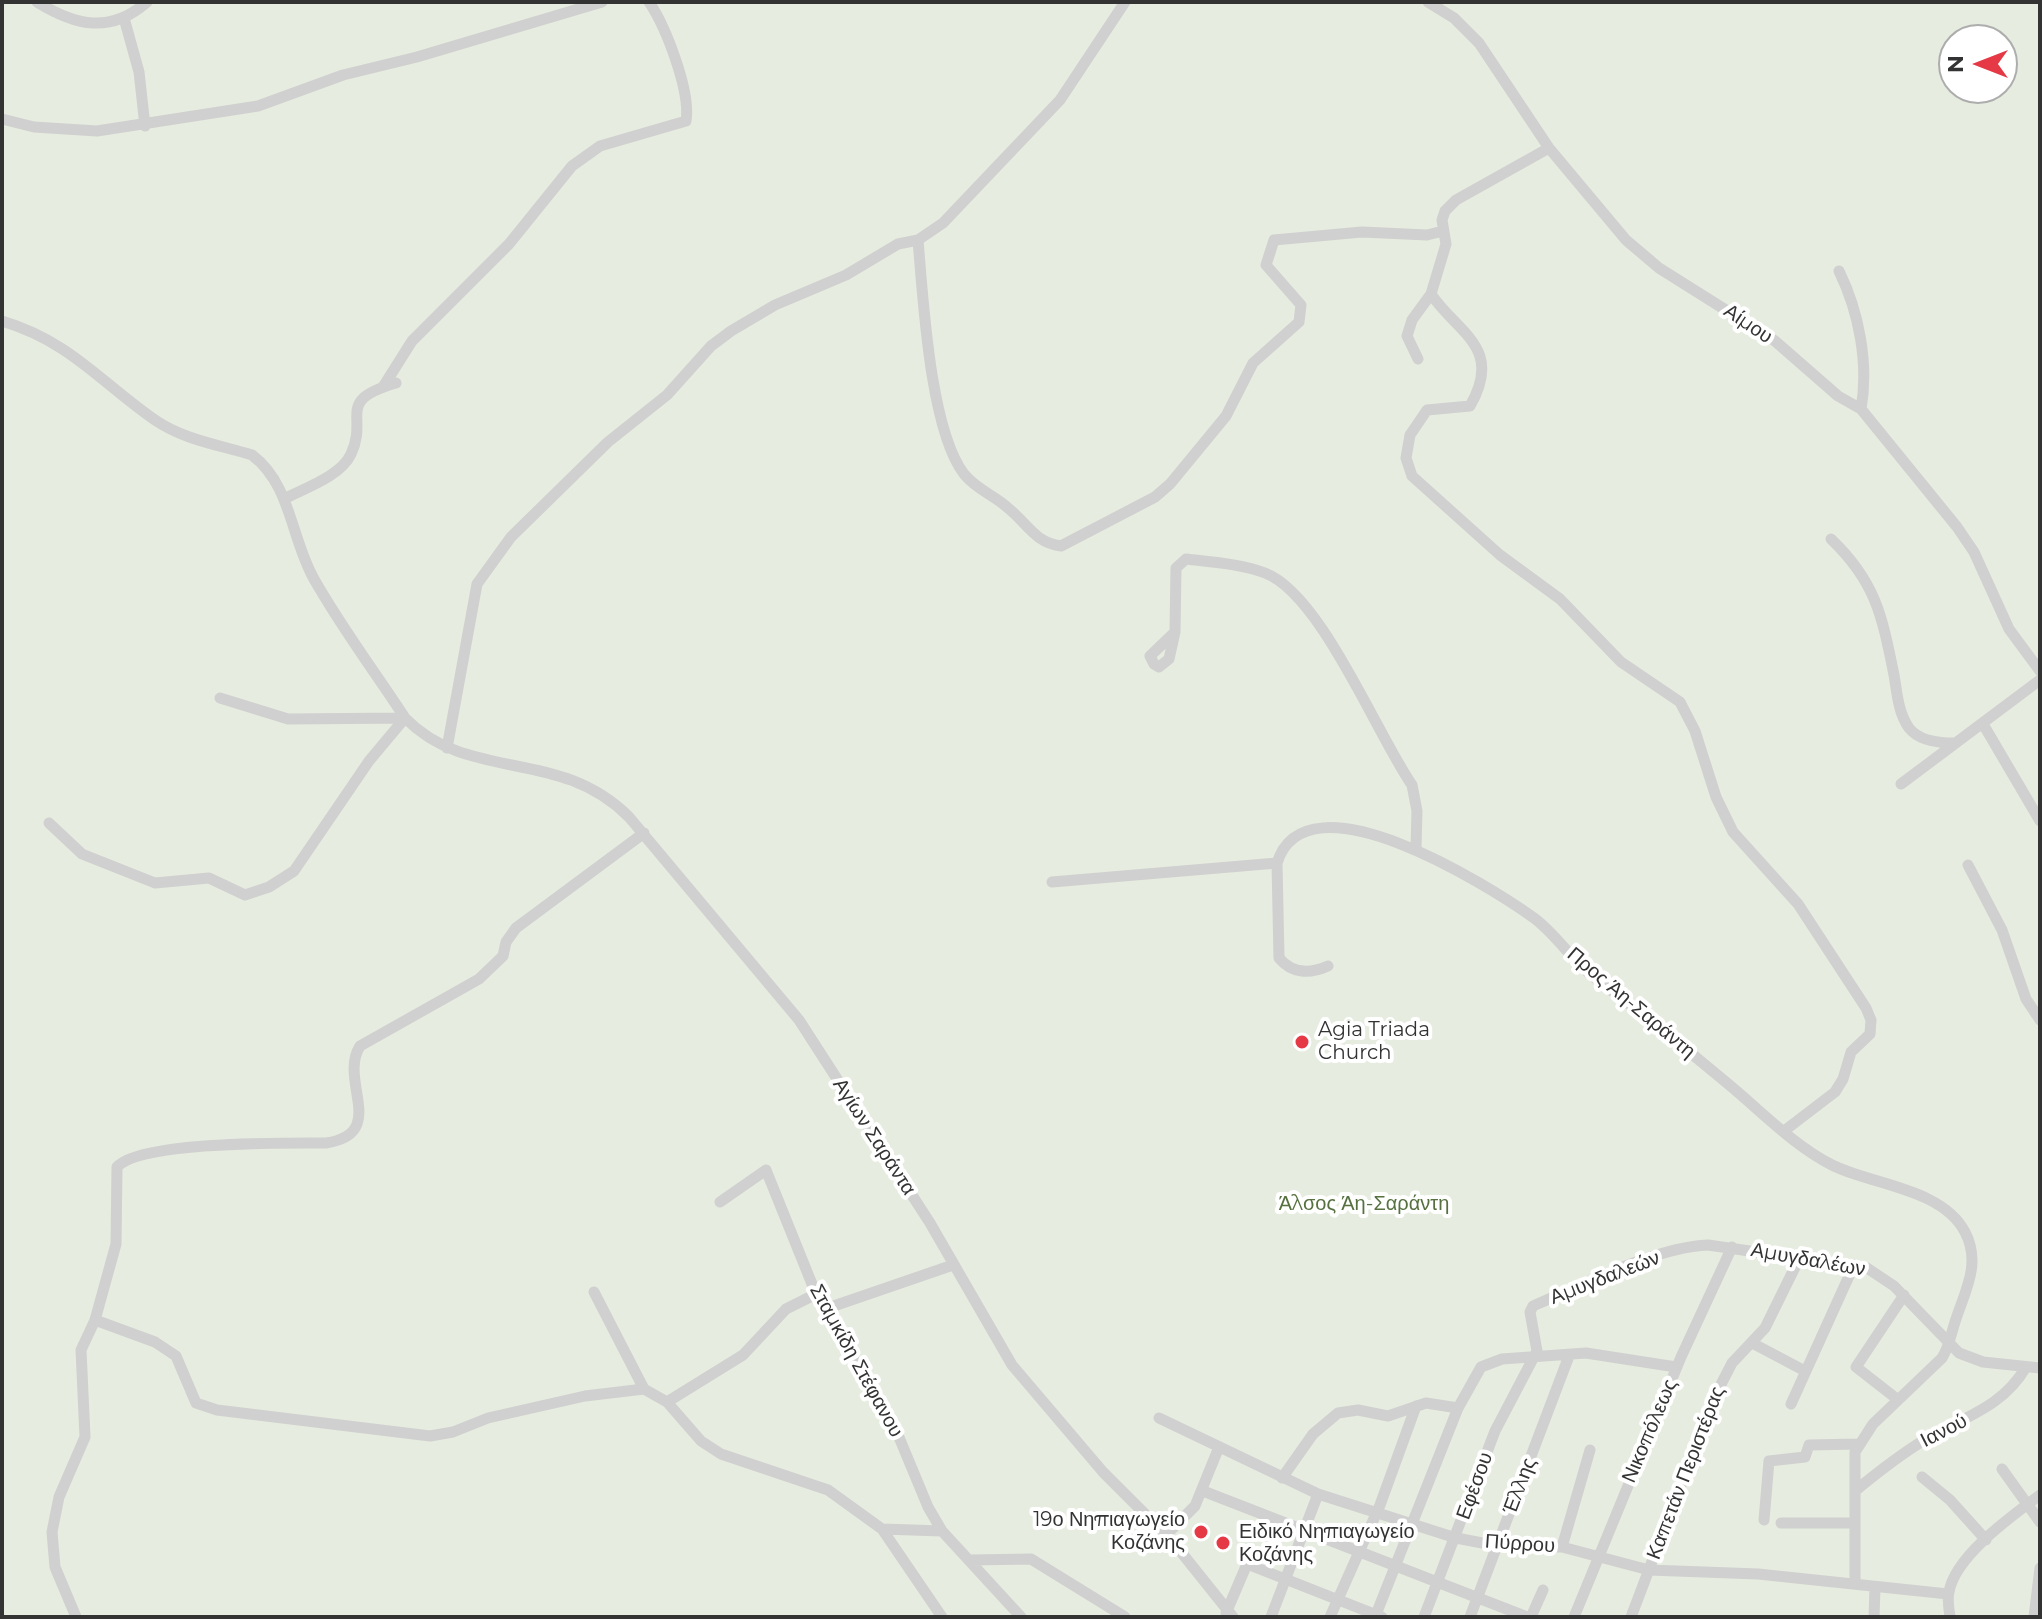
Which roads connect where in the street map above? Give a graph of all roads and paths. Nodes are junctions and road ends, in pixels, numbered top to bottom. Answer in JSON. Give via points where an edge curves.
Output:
{"nodes":[{"id":1,"x":37,"y":2,"type":"edge"},
{"id":2,"x":147,"y":2,"type":"edge"},
{"id":3,"x":602,"y":2,"type":"edge"},
{"id":4,"x":649,"y":2,"type":"edge"},
{"id":5,"x":1125,"y":2,"type":"edge"},
{"id":6,"x":1428,"y":2,"type":"edge"},
{"id":7,"x":124,"y":18,"type":"junction"},
{"id":8,"x":2,"y":119,"type":"edge"},
{"id":9,"x":145,"y":126,"type":"junction"},
{"id":10,"x":1549,"y":148,"type":"junction"},
{"id":11,"x":1443,"y":231,"type":"junction"},
{"id":12,"x":918,"y":240,"type":"junction"},
{"id":13,"x":1839,"y":271,"type":"dead end"},
{"id":14,"x":1431,"y":294,"type":"junction"},
{"id":15,"x":2,"y":321,"type":"edge"},
{"id":16,"x":1418,"y":359,"type":"dead end"},
{"id":17,"x":396,"y":383,"type":"dead end"},
{"id":18,"x":383,"y":387,"type":"junction"},
{"id":19,"x":1861,"y":409,"type":"junction"},
{"id":20,"x":284,"y":499,"type":"junction"},
{"id":21,"x":1831,"y":539,"type":"dead end"},
{"id":22,"x":1175,"y":632,"type":"dead end"},
{"id":23,"x":2040,"y":671,"type":"edge"},
{"id":24,"x":2040,"y":680,"type":"edge"},
{"id":25,"x":220,"y":698,"type":"dead end"},
{"id":26,"x":405,"y":718,"type":"junction"},
{"id":27,"x":1983,"y":724,"type":"junction"},
{"id":28,"x":1954,"y":743,"type":"junction"},
{"id":29,"x":447,"y":748,"type":"junction"},
{"id":30,"x":1901,"y":784,"type":"dead end"},
{"id":31,"x":2040,"y":821,"type":"edge"},
{"id":32,"x":49,"y":823,"type":"dead end"},
{"id":33,"x":644,"y":833,"type":"junction"},
{"id":34,"x":1416,"y":848,"type":"junction"},
{"id":35,"x":1277,"y":863,"type":"junction"},
{"id":36,"x":1968,"y":865,"type":"dead end"},
{"id":37,"x":1052,"y":882,"type":"dead end"},
{"id":38,"x":1328,"y":966,"type":"dead end"},
{"id":39,"x":2040,"y":997,"type":"edge"},
{"id":40,"x":2026,"y":999,"type":"junction"},
{"id":41,"x":2040,"y":1020,"type":"edge"},
{"id":42,"x":1784,"y":1131,"type":"junction"},
{"id":43,"x":720,"y":1202,"type":"dead end"},
{"id":44,"x":1732,"y":1247,"type":"junction"},
{"id":45,"x":1800,"y":1257,"type":"junction"},
{"id":46,"x":953,"y":1265,"type":"junction"},
{"id":47,"x":1854,"y":1265,"type":"junction"},
{"id":48,"x":594,"y":1292,"type":"dead end"},
{"id":49,"x":816,"y":1294,"type":"junction"},
{"id":50,"x":1904,"y":1295,"type":"junction"},
{"id":51,"x":825,"y":1309,"type":"junction"},
{"id":52,"x":95,"y":1320,"type":"junction"},
{"id":53,"x":1754,"y":1344,"type":"junction"},
{"id":54,"x":1950,"y":1345,"type":"junction"},
{"id":55,"x":1569,"y":1356,"type":"junction"},
{"id":56,"x":1534,"y":1359,"type":"junction"},
{"id":57,"x":1676,"y":1367,"type":"junction"},
{"id":58,"x":2026,"y":1367,"type":"junction"},
{"id":59,"x":2040,"y":1368,"type":"edge"},
{"id":60,"x":1805,"y":1371,"type":"junction"},
{"id":61,"x":644,"y":1389,"type":"junction"},
{"id":62,"x":1897,"y":1399,"type":"junction"},
{"id":63,"x":667,"y":1402,"type":"junction"},
{"id":64,"x":1791,"y":1404,"type":"dead end"},
{"id":65,"x":1416,"y":1406,"type":"junction"},
{"id":66,"x":1458,"y":1408,"type":"junction"},
{"id":67,"x":1159,"y":1418,"type":"dead end"},
{"id":68,"x":1858,"y":1444,"type":"junction"},
{"id":69,"x":1219,"y":1447,"type":"junction"},
{"id":70,"x":1590,"y":1450,"type":"dead end"},
{"id":71,"x":2002,"y":1469,"type":"dead end"},
{"id":72,"x":1922,"y":1477,"type":"dead end"},
{"id":73,"x":1282,"y":1478,"type":"junction"},
{"id":74,"x":1203,"y":1491,"type":"junction"},
{"id":75,"x":1855,"y":1491,"type":"junction"},
{"id":76,"x":1318,"y":1494,"type":"junction"},
{"id":77,"x":2040,"y":1495,"type":"edge"},
{"id":78,"x":2026,"y":1506,"type":"junction"},
{"id":79,"x":1376,"y":1513,"type":"junction"},
{"id":80,"x":1764,"y":1520,"type":"dead end"},
{"id":81,"x":2040,"y":1522,"type":"edge"},
{"id":82,"x":1781,"y":1523,"type":"dead end"},
{"id":83,"x":1855,"y":1523,"type":"junction"},
{"id":84,"x":1412,"y":1525,"type":"junction"},
{"id":85,"x":882,"y":1529,"type":"junction"},
{"id":86,"x":1304,"y":1530,"type":"junction"},
{"id":87,"x":942,"y":1531,"type":"junction"},
{"id":88,"x":1166,"y":1535,"type":"junction"},
{"id":89,"x":1456,"y":1538,"type":"junction"},
{"id":90,"x":1986,"y":1540,"type":"junction"},
{"id":91,"x":1498,"y":1546,"type":"junction"},
{"id":92,"x":1562,"y":1547,"type":"junction"},
{"id":93,"x":1360,"y":1551,"type":"junction"},
{"id":94,"x":1598,"y":1557,"type":"junction"},
{"id":95,"x":971,"y":1560,"type":"junction"},
{"id":96,"x":1396,"y":1566,"type":"junction"},
{"id":97,"x":2040,"y":1568,"type":"edge"},
{"id":98,"x":1649,"y":1570,"type":"junction"},
{"id":99,"x":1286,"y":1579,"type":"junction"},
{"id":100,"x":1439,"y":1582,"type":"junction"},
{"id":101,"x":1855,"y":1584,"type":"junction"},
{"id":102,"x":1875,"y":1587,"type":"junction"},
{"id":103,"x":1543,"y":1590,"type":"dead end"},
{"id":104,"x":1948,"y":1594,"type":"junction"},
{"id":105,"x":1478,"y":1597,"type":"junction"},
{"id":106,"x":1338,"y":1599,"type":"junction"},
{"id":107,"x":1229,"y":1614,"type":"edge"},
{"id":108,"x":1378,"y":1616,"type":"edge"},
{"id":109,"x":76,"y":1617,"type":"edge"},
{"id":110,"x":942,"y":1617,"type":"edge"},
{"id":111,"x":1021,"y":1617,"type":"edge"},
{"id":112,"x":1125,"y":1617,"type":"edge"},
{"id":113,"x":1271,"y":1617,"type":"edge"},
{"id":114,"x":1330,"y":1617,"type":"edge"},
{"id":115,"x":1424,"y":1617,"type":"edge"},
{"id":116,"x":1470,"y":1617,"type":"edge"},
{"id":117,"x":1529,"y":1617,"type":"edge"},
{"id":118,"x":1574,"y":1617,"type":"edge"},
{"id":119,"x":1631,"y":1617,"type":"edge"},
{"id":120,"x":1874,"y":1617,"type":"edge"},
{"id":121,"x":1950,"y":1617,"type":"edge"},
{"id":122,"x":2034,"y":1617,"type":"edge"}],
"edges":[{"from":1,"to":7,"type":"street","via":[[86,25]]},
{"from":2,"to":7,"type":"street"},
{"from":3,"to":9,"type":"street","via":[[343,75],[258,106]]},
{"from":4,"to":18,"type":"street","via":[[681,77],[686,121],[583,156],[509,244],[412,341]]},
{"from":5,"to":12,"type":"street","via":[[1033,132],[960,208]]},
{"from":6,"to":10,"type":"street","name":"Αίμου","via":[[1479,43]]},
{"from":7,"to":9,"type":"street","via":[[139,72]]},
{"from":8,"to":9,"type":"street","via":[[59,130]]},
{"from":10,"to":11,"type":"street","via":[[1456,200],[1445,211]]},
{"from":10,"to":19,"type":"street","name":"Αίμου","via":[[1640,252],[1763,333]]},
{"from":11,"to":12,"type":"street","via":[[1274,240],[1266,265],[1301,305],[1299,322],[1253,363],[1226,416],[1170,484],[1061,546],[1037,539],[1008,507],[973,484],[953,454],[934,388]]},
{"from":11,"to":14,"type":"street","via":[[1443,261]]},
{"from":12,"to":29,"type":"street","via":[[898,244],[731,331],[511,537],[477,584]]},
{"from":13,"to":19,"type":"street","via":[[1858,325]]},
{"from":14,"to":16,"type":"street","via":[[1407,336]]},
{"from":14,"to":42,"type":"street","via":[[1476,341],[1480,370],[1470,406],[1427,410],[1416,422],[1406,458],[1412,476],[1500,555],[1560,599],[1621,662],[1680,702],[1733,832],[1798,904],[1871,1020],[1870,1034],[1851,1052],[1835,1092]]},
{"from":15,"to":20,"type":"street","name":"Αγίων Σαράντα","via":[[48,338],[75,355],[171,430],[252,455],[271,472]]},
{"from":17,"to":18,"type":"street"},
{"from":18,"to":20,"type":"street","via":[[359,404],[355,443],[344,465]]},
{"from":19,"to":23,"type":"street","name":"Αίμου","via":[[1974,552],[2009,629]]},
{"from":20,"to":26,"type":"street","name":"Αγίων Σαράντα","via":[[315,581]]},
{"from":21,"to":28,"type":"street","via":[[1869,582],[1910,730]]},
{"from":22,"to":34,"type":"street","via":[[1176,568],[1186,559],[1261,572],[1280,583],[1314,618],[1412,785]]},
{"from":24,"to":27,"type":"street"},
{"from":25,"to":26,"type":"street","via":[[288,719]]},
{"from":26,"to":29,"type":"street","name":"Αγίων Σαράντα"},
{"from":26,"to":32,"type":"street","via":[[294,871],[245,895],[209,878],[155,883],[82,854]]},
{"from":27,"to":28,"type":"street"},
{"from":27,"to":31,"type":"street"},
{"from":28,"to":30,"type":"street"},
{"from":29,"to":33,"type":"street","name":"Αγίων Σαράντα","via":[[583,783],[616,804]]},
{"from":33,"to":46,"type":"street","name":"Αγίων Σαράντα","via":[[799,1020]]},
{"from":33,"to":52,"type":"street","via":[[516,928],[503,956],[479,979],[360,1046],[353,1057],[359,1109],[352,1134],[326,1143],[224,1145],[124,1159],[115,1177],[116,1244]]},
{"from":34,"to":35,"type":"street","name":"Προς Άη-Σαράντη","via":[[1315,827],[1294,836],[1281,849]]},
{"from":34,"to":42,"type":"street","name":"Προς Άη-Σαράντη","via":[[1536,919],[1581,967]]},
{"from":35,"to":37,"type":"street"},
{"from":35,"to":38,"type":"street","via":[[1279,958],[1302,972]]},
{"from":36,"to":40,"type":"street","via":[[2002,930]]},
{"from":39,"to":40,"type":"street"},
{"from":40,"to":41,"type":"street"},
{"from":42,"to":54,"type":"street","name":"Προς Άη-Σαράντη","via":[[1833,1165],[1912,1194],[1954,1217],[1973,1262]]},
{"from":43,"to":49,"type":"street","name":"Σταμκίδη Στέφανου","via":[[766,1170]]},
{"from":44,"to":45,"type":"street","name":"Αμυγδαλέων"},
{"from":44,"to":56,"type":"street","name":"Αμυγδαλεών","via":[[1686,1248],[1533,1306],[1529,1319],[1538,1347]]},
{"from":44,"to":57,"type":"street","name":"Νικοπόλεως"},
{"from":45,"to":47,"type":"street","name":"Αμυγδαλέων"},
{"from":45,"to":53,"type":"street","name":"Καπετάν Περιστέρας"},
{"from":46,"to":51,"type":"street"},
{"from":46,"to":88,"type":"street","name":"Αγίων Σαράντα","via":[[1012,1365],[1103,1472]]},
{"from":47,"to":50,"type":"street","name":"Αμυγδαλέων","via":[[1875,1272]]},
{"from":47,"to":60,"type":"street"},
{"from":48,"to":61,"type":"street"},
{"from":49,"to":51,"type":"street","name":"Σταμκίδη Στέφανου"},
{"from":49,"to":63,"type":"street","via":[[786,1309],[743,1355]]},
{"from":50,"to":54,"type":"street","name":"Αμυγδαλέων"},
{"from":50,"to":62,"type":"street","via":[[1856,1367]]},
{"from":51,"to":87,"type":"street","name":"Σταμκίδη Στέφανου","via":[[896,1430]]},
{"from":52,"to":61,"type":"street","via":[[155,1342],[176,1356],[196,1403],[217,1410],[430,1436],[585,1396]]},
{"from":52,"to":109,"type":"street","via":[[81,1350],[85,1437],[59,1497],[52,1532],[55,1567]]},
{"from":53,"to":60,"type":"street"},
{"from":53,"to":98,"type":"street","name":"Καπετάν Περιστέρας","via":[[1732,1363],[1714,1398]]},
{"from":54,"to":58,"type":"street","name":"Αμυγδαλέων","via":[[1983,1362]]},
{"from":54,"to":62,"type":"street"},
{"from":55,"to":56,"type":"street"},
{"from":55,"to":57,"type":"street","via":[[1599,1355]]},
{"from":55,"to":91,"type":"street","name":"Έλλης"},
{"from":56,"to":66,"type":"street","via":[[1502,1359],[1481,1367]]},
{"from":56,"to":89,"type":"street","name":"Εφέσου","via":[[1495,1431]]},
{"from":57,"to":94,"type":"street","name":"Νικοπόλεως"},
{"from":58,"to":59,"type":"street","name":"Αμυγδαλέων"},
{"from":58,"to":75,"type":"street","name":"Ιανού","via":[[1996,1403],[1903,1453]]},
{"from":60,"to":64,"type":"street"},
{"from":61,"to":63,"type":"street"},
{"from":62,"to":68,"type":"street"},
{"from":63,"to":85,"type":"street","via":[[701,1441],[721,1454],[828,1490]]},
{"from":65,"to":66,"type":"street"},
{"from":65,"to":73,"type":"street","via":[[1388,1416],[1358,1410],[1338,1413],[1313,1434]]},
{"from":65,"to":79,"type":"street"},
{"from":66,"to":84,"type":"street"},
{"from":67,"to":69,"type":"street","name":"Πύρρου"},
{"from":68,"to":75,"type":"street"},
{"from":68,"to":80,"type":"street","via":[[1809,1445],[1805,1457],[1769,1461]]},
{"from":69,"to":73,"type":"street","name":"Πύρρου"},
{"from":69,"to":74,"type":"street"},
{"from":70,"to":92,"type":"street"},
{"from":71,"to":78,"type":"street"},
{"from":72,"to":90,"type":"street"},
{"from":73,"to":76,"type":"street","name":"Πύρρου"},
{"from":74,"to":86,"type":"street"},
{"from":74,"to":88,"type":"street"},
{"from":75,"to":83,"type":"street"},
{"from":76,"to":79,"type":"street","name":"Πύρρου"},
{"from":76,"to":86,"type":"street"},
{"from":77,"to":78,"type":"street"},
{"from":78,"to":81,"type":"street"},
{"from":78,"to":90,"type":"street"},
{"from":79,"to":84,"type":"street","name":"Πύρρου"},
{"from":79,"to":93,"type":"street"},
{"from":82,"to":83,"type":"street"},
{"from":83,"to":101,"type":"street"},
{"from":84,"to":89,"type":"street","name":"Πύρρου"},
{"from":84,"to":96,"type":"street"},
{"from":85,"to":87,"type":"street"},
{"from":85,"to":110,"type":"street"},
{"from":86,"to":93,"type":"street"},
{"from":86,"to":99,"type":"street"},
{"from":87,"to":95,"type":"street","name":"Σταμκίδη Στέφανου"},
{"from":88,"to":107,"type":"street","name":"Αγίων Σαράντα"},
{"from":89,"to":91,"type":"street","name":"Πύρρου"},
{"from":89,"to":100,"type":"street","name":"Εφέσου"},
{"from":90,"to":104,"type":"street","via":[[1953,1576]]},
{"from":91,"to":92,"type":"street","name":"Πύρρου"},
{"from":91,"to":105,"type":"street","name":"Έλλης"},
{"from":92,"to":94,"type":"street","name":"Πύρρου"},
{"from":93,"to":96,"type":"street"},
{"from":93,"to":106,"type":"street"},
{"from":94,"to":98,"type":"street","name":"Πύρρου"},
{"from":94,"to":118,"type":"street","name":"Νικοπόλεως"},
{"from":95,"to":111,"type":"street","name":"Σταμκίδη Στέφανου"},
{"from":95,"to":112,"type":"street","via":[[1031,1559]]},
{"from":96,"to":100,"type":"street"},
{"from":96,"to":108,"type":"street"},
{"from":97,"to":122,"type":"street"},
{"from":98,"to":101,"type":"street","name":"Πύρρου"},
{"from":98,"to":119,"type":"street","name":"Καπετάν Περιστέρας"},
{"from":99,"to":106,"type":"street"},
{"from":99,"to":107,"type":"street","via":[[1247,1564]]},
{"from":99,"to":113,"type":"street"},
{"from":100,"to":105,"type":"street"},
{"from":100,"to":115,"type":"street","name":"Εφέσου"},
{"from":101,"to":102,"type":"street","name":"Πύρρου"},
{"from":102,"to":104,"type":"street","name":"Πύρρου"},
{"from":102,"to":120,"type":"street"},
{"from":103,"to":117,"type":"street"},
{"from":104,"to":121,"type":"street"},
{"from":105,"to":116,"type":"street","name":"Έλλης"},
{"from":105,"to":117,"type":"street"},
{"from":106,"to":108,"type":"street"},
{"from":106,"to":114,"type":"street"}]}
